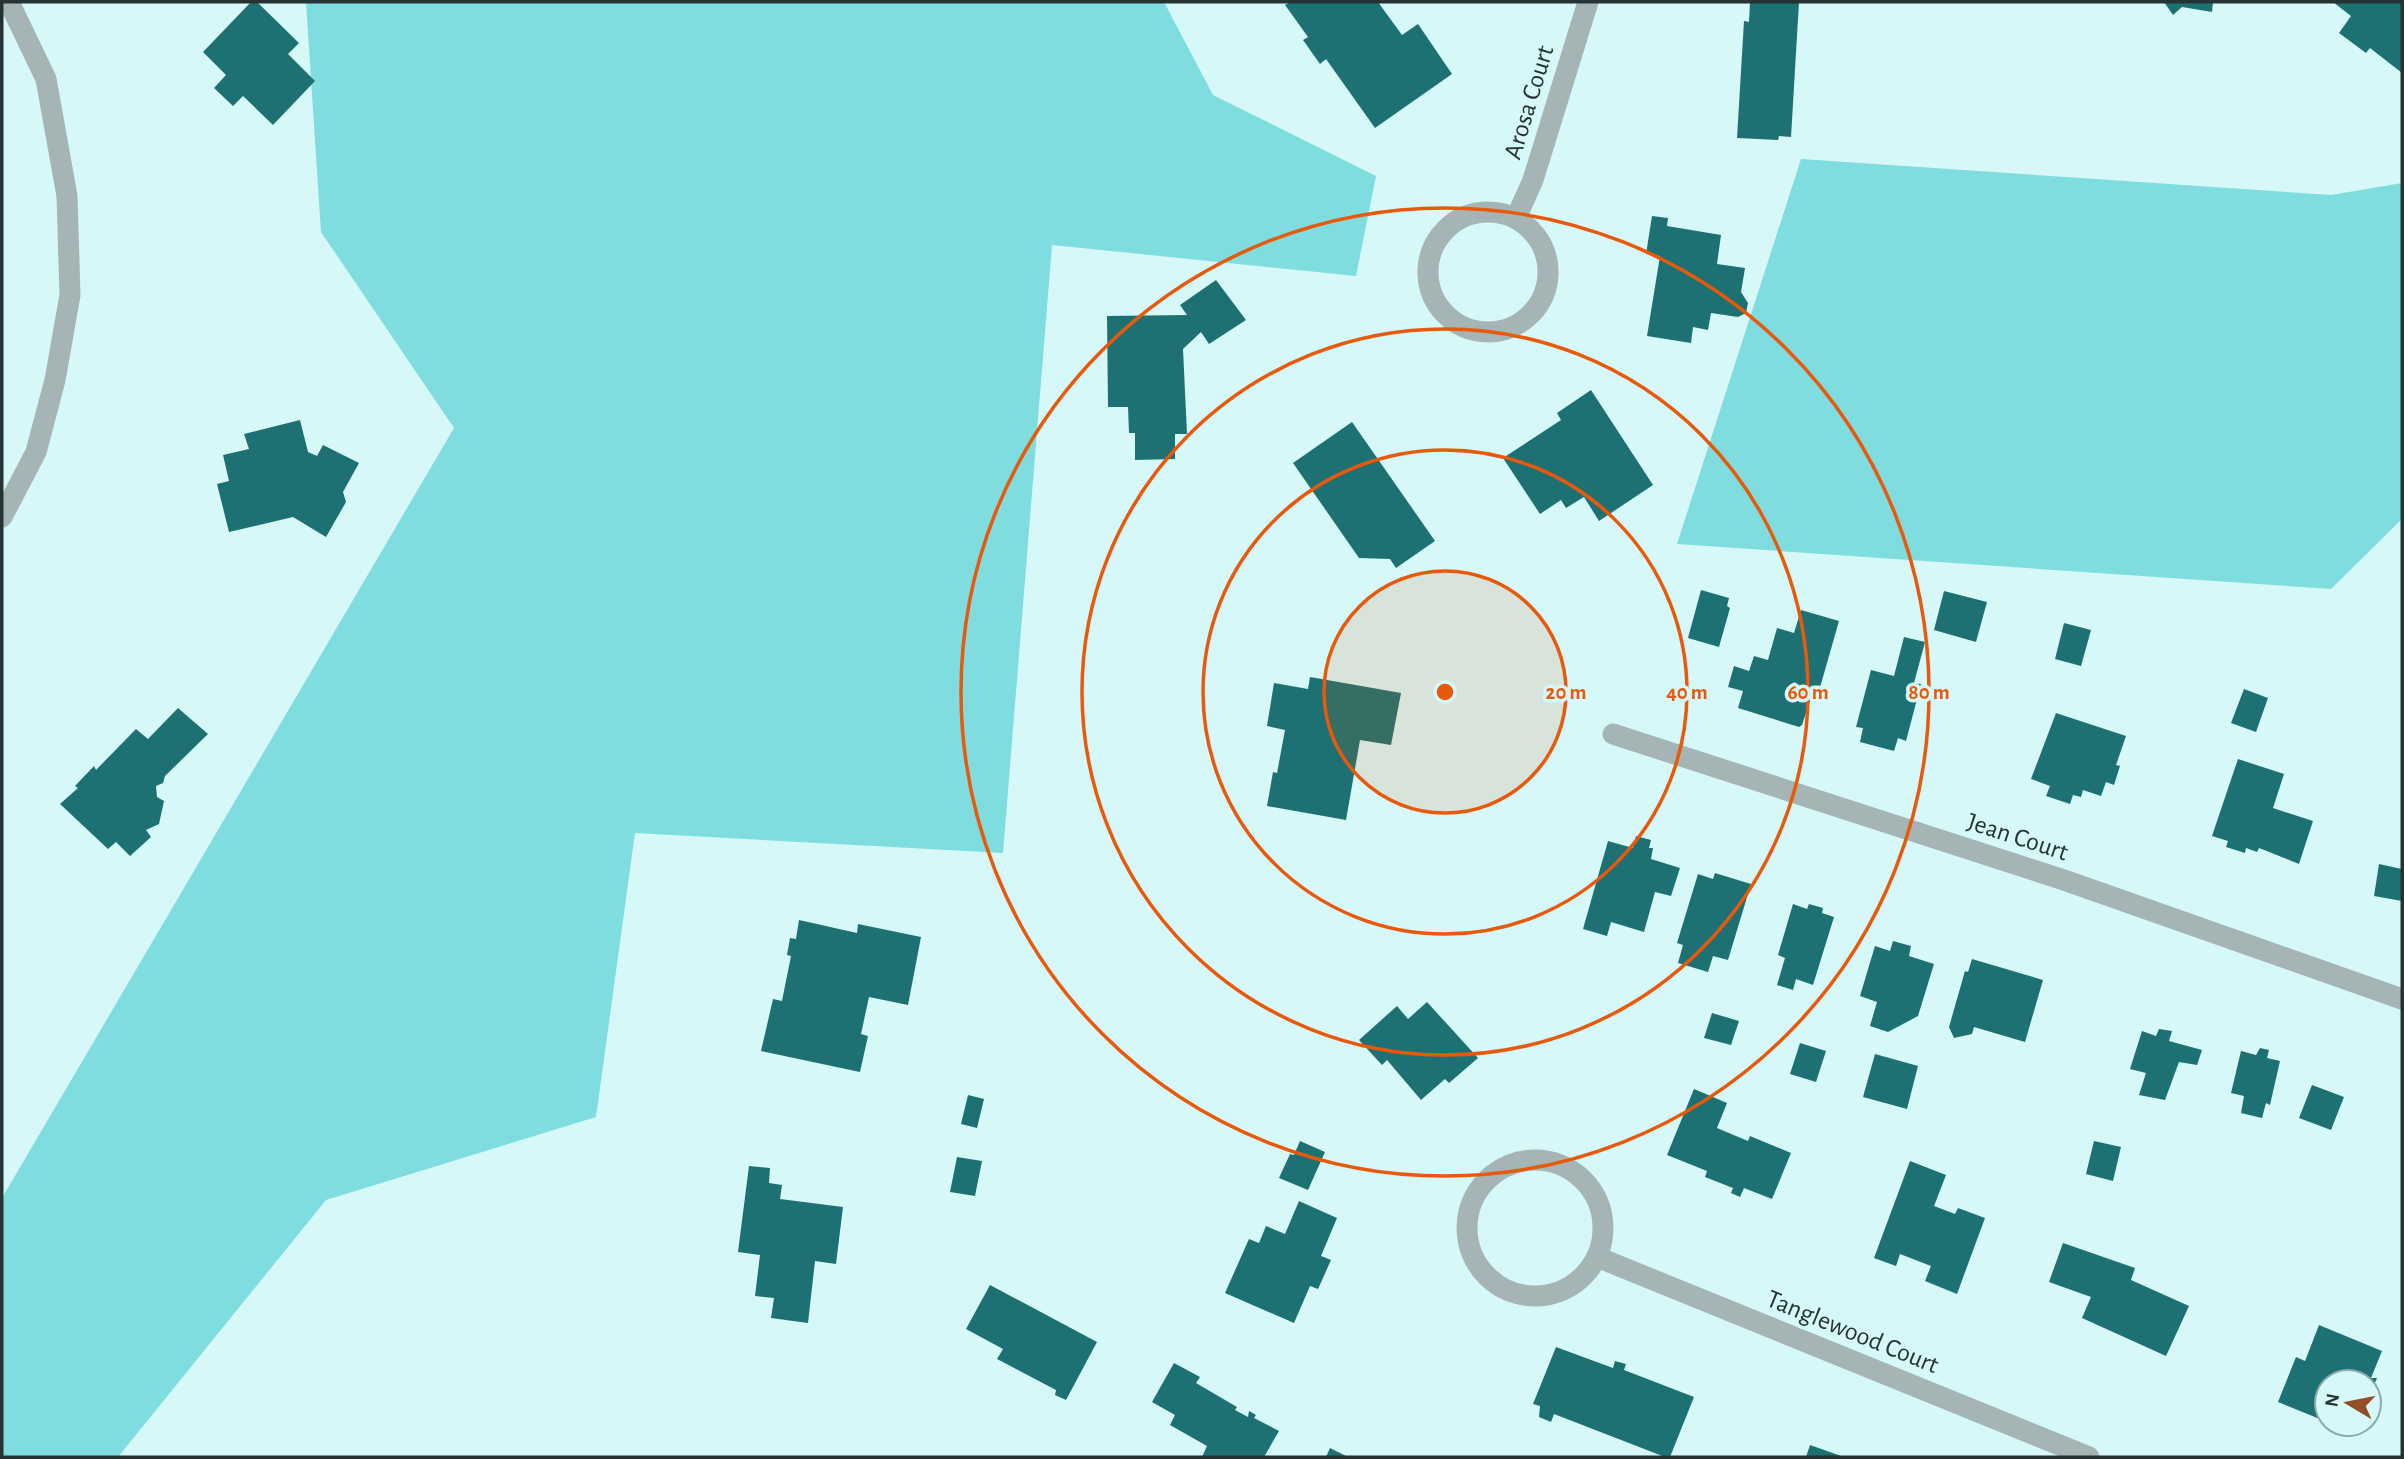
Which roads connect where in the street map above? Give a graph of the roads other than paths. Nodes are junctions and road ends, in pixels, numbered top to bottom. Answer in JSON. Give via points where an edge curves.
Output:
{"nodes":[{"id":1,"x":9,"y":2,"type":"edge"},
{"id":2,"x":1588,"y":2,"type":"edge"},
{"id":3,"x":1516,"y":218,"type":"junction"},
{"id":4,"x":2,"y":517,"type":"edge"},
{"id":5,"x":1613,"y":734,"type":"dead end"},
{"id":6,"x":2402,"y":999,"type":"edge"},
{"id":7,"x":1597,"y":1258,"type":"junction"},
{"id":8,"x":2089,"y":1457,"type":"edge"}],
"edges":[{"from":1,"to":4,"type":"street","via":[[46,79],[67,196],[70,295],[36,452]]},
{"from":2,"to":3,"type":"street","name":"Arosa Court","via":[[1533,180]]},
{"from":3,"to":3,"type":"street","via":[[1476,212],[1441,233],[1428,271],[1431,291],[1440,309],[1455,323],[1474,331],[1512,328],[1541,302],[1548,264],[1532,230]]},
{"from":5,"to":6,"type":"street","name":"Jean Court","via":[[2064,880]]},
{"from":7,"to":7,"type":"street","via":[[1603,1237],[1595,1195],[1564,1166],[1543,1160],[1521,1161],[1501,1169],[1483,1184],[1471,1203],[1467,1226],[1481,1270],[1519,1295],[1542,1296],[1564,1290]]},
{"from":7,"to":8,"type":"street","name":"Tanglewood Court"}]}
